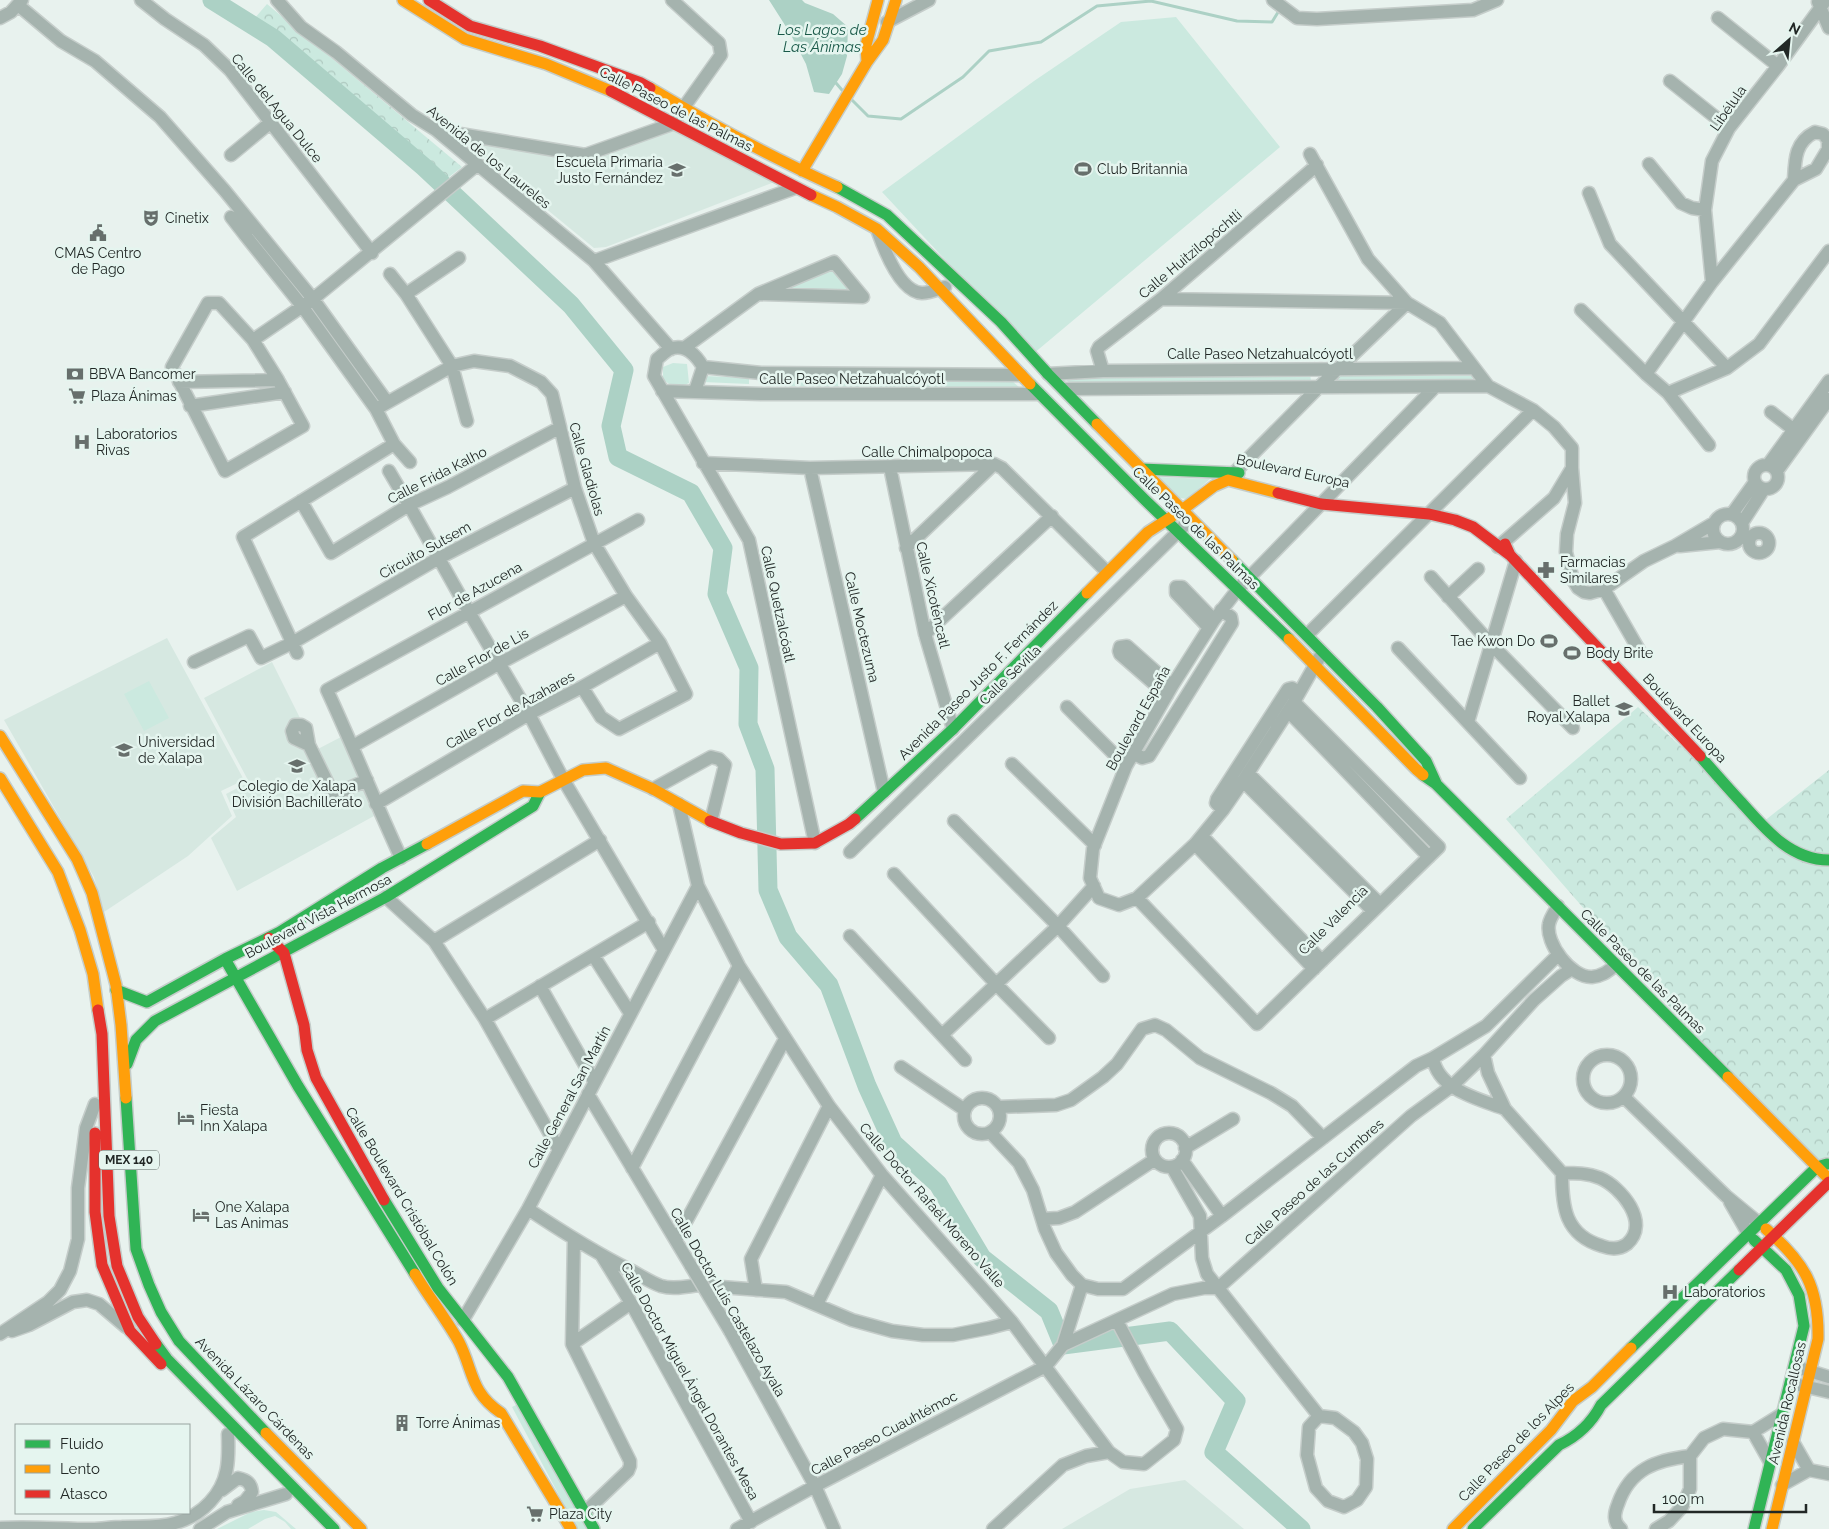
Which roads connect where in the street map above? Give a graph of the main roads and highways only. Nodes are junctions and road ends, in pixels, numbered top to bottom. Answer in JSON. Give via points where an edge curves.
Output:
{"nodes":[{"id":1,"x":403,"y":0,"type":"edge"},
{"id":2,"x":429,"y":0,"type":"edge"},
{"id":3,"x":878,"y":0,"type":"edge"},
{"id":4,"x":896,"y":0,"type":"edge"},
{"id":5,"x":867,"y":62,"type":"junction"},
{"id":6,"x":802,"y":171,"type":"junction"},
{"id":7,"x":795,"y":188,"type":"junction"},
{"id":8,"x":1141,"y":469,"type":"junction"},
{"id":9,"x":1232,"y":476,"type":"junction"},
{"id":10,"x":1144,"y":499,"type":"junction"},
{"id":11,"x":1187,"y":514,"type":"junction"},
{"id":12,"x":1165,"y":520,"type":"junction"},
{"id":13,"x":1148,"y":532,"type":"junction"},
{"id":14,"x":0,"y":736,"type":"edge"},
{"id":15,"x":0,"y":778,"type":"edge"},
{"id":16,"x":1436,"y":784,"type":"junction"},
{"id":17,"x":540,"y":792,"type":"junction"},
{"id":18,"x":679,"y":804,"type":"joint"},
{"id":19,"x":1829,"y":860,"type":"edge"},
{"id":20,"x":269,"y":938,"type":"junction"},
{"id":21,"x":284,"y":953,"type":"junction"},
{"id":22,"x":225,"y":959,"type":"junction"},
{"id":23,"x":235,"y":978,"type":"junction"},
{"id":24,"x":116,"y":990,"type":"junction"},
{"id":25,"x":102,"y":1034,"type":"junction"},
{"id":26,"x":124,"y":1074,"type":"junction"},
{"id":27,"x":1829,"y":1163,"type":"edge"},
{"id":28,"x":1817,"y":1167,"type":"junction"},
{"id":29,"x":1829,"y":1181,"type":"edge"},
{"id":30,"x":1760,"y":1224,"type":"junction"},
{"id":31,"x":1749,"y":1235,"type":"junction"},
{"id":32,"x":1774,"y":1236,"type":"junction"},
{"id":33,"x":1762,"y":1247,"type":"junction"},
{"id":34,"x":459,"y":1343,"type":"junction"},
{"id":35,"x":483,"y":1347,"type":"junction"},
{"id":36,"x":1586,"y":1392,"type":"junction"},
{"id":37,"x":517,"y":1394,"type":"junction"},
{"id":38,"x":1601,"y":1405,"type":"junction"},
{"id":39,"x":500,"y":1413,"type":"junction"},
{"id":40,"x":1757,"y":1515,"type":"junction"},
{"id":41,"x":1773,"y":1524,"type":"edge"},
{"id":42,"x":320,"y":1529,"type":"edge"},
{"id":43,"x":334,"y":1529,"type":"edge"},
{"id":44,"x":361,"y":1529,"type":"edge"},
{"id":45,"x":572,"y":1529,"type":"edge"},
{"id":46,"x":594,"y":1529,"type":"edge"},
{"id":47,"x":1453,"y":1529,"type":"edge"},
{"id":48,"x":1472,"y":1529,"type":"edge"},
{"id":49,"x":1754,"y":1529,"type":"edge"}],
"edges":[{"from":1,"to":7,"type":"main road","name":"Calle Paseo de las Palmas","via":[[465,39],[580,77],[621,95]]},
{"from":2,"to":6,"type":"main road","name":"Calle Paseo de las Palmas","via":[[470,26],[540,46],[641,84]]},
{"from":3,"to":5,"type":"main road","via":[[866,45]]},
{"from":4,"to":5,"type":"main road","via":[[880,49]]},
{"from":5,"to":6,"type":"main road"},
{"from":6,"to":7,"type":"main road","via":[[807,182]]},
{"from":6,"to":8,"type":"main road","name":"Calle Paseo de las Palmas","via":[[887,215],[1001,322]]},
{"from":7,"to":10,"type":"main road","name":"Calle Paseo de las Palmas","via":[[877,228]]},
{"from":8,"to":9,"type":"main road","name":"Boulevard Europa"},
{"from":8,"to":11,"type":"main road","name":"Calle Paseo de las Palmas"},
{"from":9,"to":11,"type":"main road","name":"Boulevard Europa","via":[[1214,486]]},
{"from":9,"to":19,"type":"main road","name":"Boulevard Europa","via":[[1324,501],[1432,511],[1473,527],[1501,544],[1682,736],[1771,836],[1797,853]]},
{"from":10,"to":12,"type":"main road","name":"Calle Paseo de las Palmas"},
{"from":10,"to":13,"type":"main road","via":[[1150,515]]},
{"from":11,"to":12,"type":"main road","name":"Avenida Paseo Justo F. Fernández"},
{"from":11,"to":16,"type":"main road","name":"Calle Paseo de las Palmas","via":[[1377,707],[1426,761]]},
{"from":12,"to":13,"type":"main road","name":"Avenida Paseo Justo F. Fernández"},
{"from":12,"to":16,"type":"main road","name":"Calle Paseo de las Palmas","via":[[1316,665],[1416,769]]},
{"from":13,"to":18,"type":"main road","name":"Avenida Paseo Justo F. Fernández","via":[[953,729],[848,824],[815,843],[781,844],[711,822]]},
{"from":14,"to":24,"type":"main road","name":"Avenida Lázaro Cárdenas","number":"MEX 140","via":[[77,860],[92,893]]},
{"from":15,"to":25,"type":"main road","number":"MEX 140","via":[[58,872],[93,974]]},
{"from":16,"to":28,"type":"main road","name":"Calle Paseo de las Palmas"},
{"from":17,"to":18,"type":"main road","name":"Boulevard Vista Hermosa","via":[[583,770],[606,768],[653,788]]},
{"from":17,"to":20,"type":"main road","name":"Boulevard Vista Hermosa","via":[[523,791],[400,858]]},
{"from":17,"to":21,"type":"main road","name":"Boulevard Vista Hermosa","via":[[533,806],[386,897]]},
{"from":20,"to":21,"type":"main road"},
{"from":20,"to":22,"type":"main road","name":"Boulevard Vista Hermosa"},
{"from":21,"to":23,"type":"main road","name":"Boulevard Vista Hermosa"},
{"from":21,"to":35,"type":"main road","name":"Calle Boulevard Cristóbal Colón","via":[[316,1078],[404,1235],[438,1288]]},
{"from":22,"to":23,"type":"main road","name":"Calle Boulevard Cristóbal Colón"},
{"from":22,"to":24,"type":"main road","name":"Boulevard Vista Hermosa","via":[[147,1002]]},
{"from":23,"to":26,"type":"main road","name":"Boulevard Vista Hermosa","via":[[155,1021],[133,1044]]},
{"from":23,"to":34,"type":"main road","name":"Calle Boulevard Cristóbal Colón","via":[[390,1236]]},
{"from":24,"to":26,"type":"main road","name":"Avenida Lázaro Cárdenas","number":"MEX 140"},
{"from":25,"to":42,"type":"main road","via":[[94,1080],[96,1212],[102,1265],[130,1330],[190,1397]]},
{"from":25,"to":43,"type":"main road","number":"MEX 140","via":[[109,1216],[117,1266],[138,1317],[167,1359]]},
{"from":26,"to":44,"type":"main road","name":"Avenida Lázaro Cárdenas","number":"MEX 140","via":[[136,1249],[161,1312],[179,1341],[205,1370]]},
{"from":27,"to":28,"type":"main road"},
{"from":28,"to":29,"type":"main road","name":"Calle Paseo de las Palmas"},
{"from":28,"to":30,"type":"main road","name":"Calle Paseo de los Alpes"},
{"from":29,"to":32,"type":"main road"},
{"from":30,"to":31,"type":"main road","name":"Calle Paseo de los Alpes"},
{"from":30,"to":32,"type":"main road","name":"Avenida Rocallosas"},
{"from":31,"to":33,"type":"main road","name":"Avenida Rocallosas"},
{"from":31,"to":36,"type":"main road","name":"Calle Paseo de los Alpes"},
{"from":32,"to":33,"type":"main road"},
{"from":32,"to":41,"type":"main road","name":"Avenida Rocallosas","via":[[1802,1266],[1813,1290],[1818,1312],[1818,1339]]},
{"from":33,"to":38,"type":"main road"},
{"from":33,"to":40,"type":"main road","name":"Avenida Rocallosas","via":[[1786,1270],[1798,1295],[1804,1326]]},
{"from":34,"to":35,"type":"main road","via":[[472,1341]]},
{"from":34,"to":39,"type":"main road","name":"Calle Boulevard Cristóbal Colón","via":[[480,1394]]},
{"from":35,"to":37,"type":"main road","name":"Calle Boulevard Cristóbal Colón","via":[[496,1360]]},
{"from":36,"to":38,"type":"main road"},
{"from":36,"to":47,"type":"main road","name":"Calle Paseo de los Alpes","via":[[1573,1401],[1551,1430]]},
{"from":37,"to":39,"type":"main road","via":[[511,1405]]},
{"from":37,"to":46,"type":"main road","name":"Calle Boulevard Cristóbal Colón"},
{"from":38,"to":48,"type":"main road","via":[[1593,1421],[1577,1437],[1559,1445]]},
{"from":39,"to":45,"type":"main road","name":"Calle Boulevard Cristóbal Colón"},
{"from":40,"to":41,"type":"main road"},
{"from":40,"to":49,"type":"main road","name":"Avenida Rocallosas"}]}
